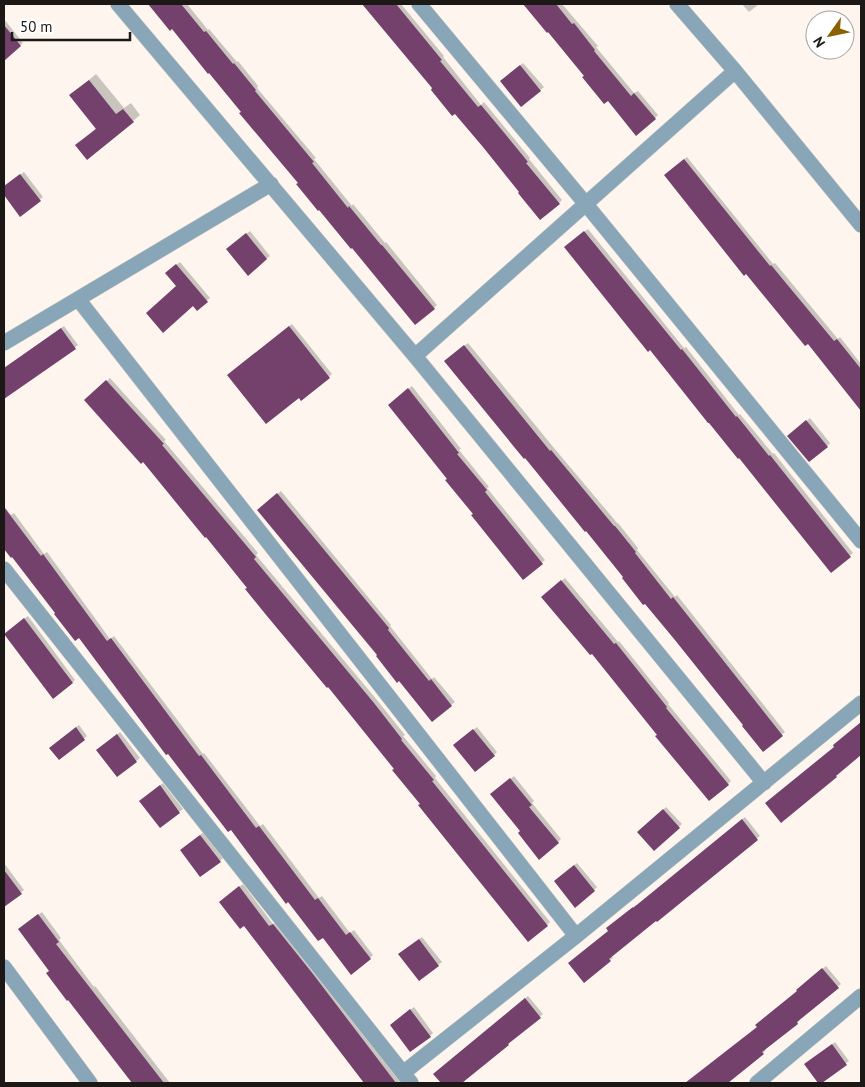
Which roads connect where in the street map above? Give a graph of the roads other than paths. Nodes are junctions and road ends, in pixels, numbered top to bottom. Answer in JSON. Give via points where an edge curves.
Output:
{"nodes":[{"id":1,"x":118,"y":4,"type":"edge"},
{"id":2,"x":419,"y":4,"type":"edge"},
{"id":3,"x":677,"y":4,"type":"edge"},
{"id":4,"x":735,"y":70,"type":"junction"},
{"id":5,"x":271,"y":184,"type":"junction"},
{"id":6,"x":585,"y":203,"type":"junction"},
{"id":7,"x":861,"y":225,"type":"edge"},
{"id":8,"x":78,"y":299,"type":"junction"},
{"id":9,"x":4,"y":343,"type":"edge"},
{"id":10,"x":416,"y":356,"type":"junction"},
{"id":11,"x":861,"y":541,"type":"edge"},
{"id":12,"x":4,"y":570,"type":"edge"},
{"id":13,"x":861,"y":703,"type":"edge"},
{"id":14,"x":764,"y":783,"type":"junction"},
{"id":15,"x":576,"y":936,"type":"junction"},
{"id":16,"x":4,"y":966,"type":"edge"},
{"id":17,"x":861,"y":996,"type":"edge"},
{"id":18,"x":407,"y":1078,"type":"edge"},
{"id":19,"x":90,"y":1083,"type":"edge"},
{"id":20,"x":757,"y":1083,"type":"edge"}],
"edges":[{"from":1,"to":5,"type":"street"},
{"from":2,"to":6,"type":"street"},
{"from":3,"to":4,"type":"street"},
{"from":4,"to":6,"type":"street"},
{"from":4,"to":7,"type":"street"},
{"from":5,"to":8,"type":"street"},
{"from":5,"to":10,"type":"street"},
{"from":6,"to":10,"type":"street"},
{"from":6,"to":11,"type":"street"},
{"from":8,"to":9,"type":"street"},
{"from":8,"to":15,"type":"street"},
{"from":10,"to":14,"type":"street"},
{"from":12,"to":18,"type":"street"},
{"from":13,"to":14,"type":"street"},
{"from":14,"to":15,"type":"street"},
{"from":15,"to":18,"type":"street"},
{"from":16,"to":19,"type":"street"},
{"from":17,"to":20,"type":"street"}]}
